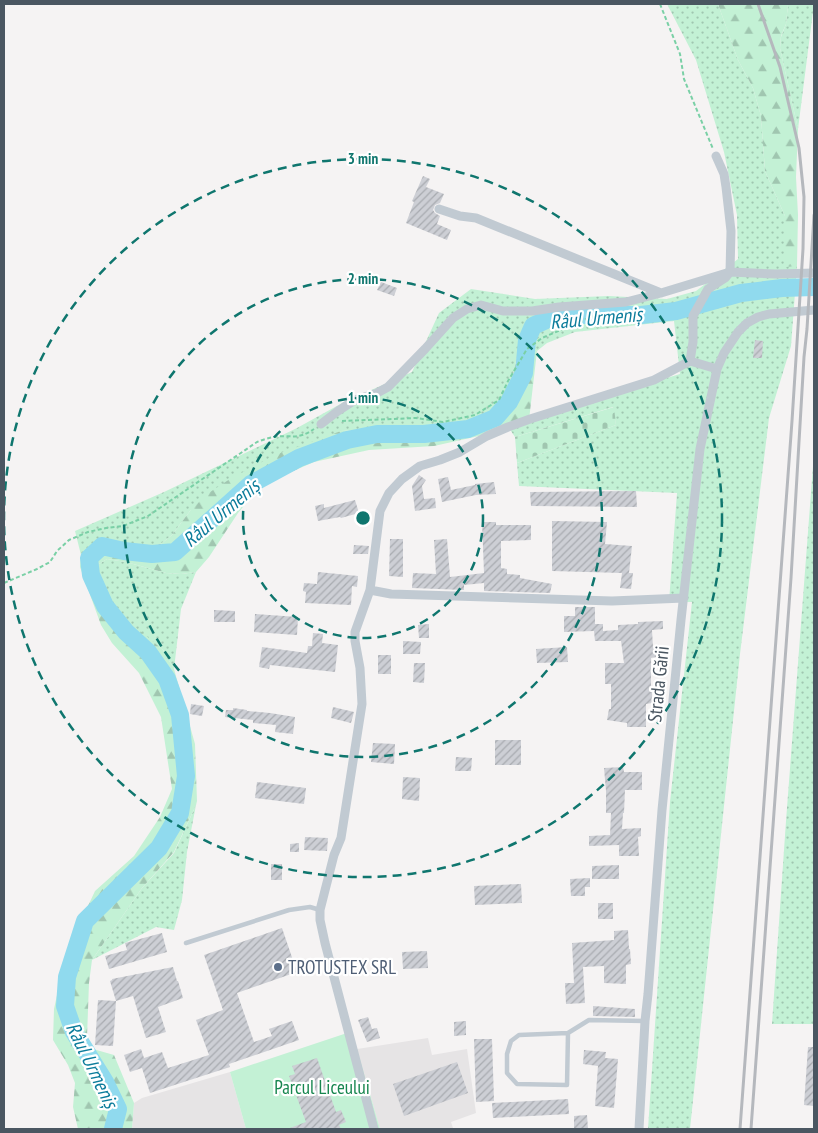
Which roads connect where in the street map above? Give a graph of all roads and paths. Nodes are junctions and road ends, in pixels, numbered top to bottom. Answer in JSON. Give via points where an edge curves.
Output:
{"nodes":[{"id":1,"x":660,"y":4,"type":"edge"},
{"id":2,"x":716,"y":156,"type":"joint"},
{"id":3,"x":439,"y":209,"type":"dead end"},
{"id":4,"x":730,"y":272,"type":"junction"},
{"id":5,"x":814,"y":273,"type":"edge"},
{"id":6,"x":662,"y":293,"type":"junction"},
{"id":7,"x":814,"y":310,"type":"edge"},
{"id":8,"x":605,"y":312,"type":"dead end"},
{"id":9,"x":690,"y":361,"type":"junction"},
{"id":10,"x":717,"y":370,"type":"junction"},
{"id":11,"x":336,"y":422,"type":"dead end"},
{"id":12,"x":321,"y":424,"type":"joint"},
{"id":13,"x":4,"y":583,"type":"edge"},
{"id":14,"x":370,"y":590,"type":"junction"},
{"id":15,"x":684,"y":598,"type":"junction"},
{"id":16,"x":320,"y":910,"type":"junction"},
{"id":17,"x":186,"y":943,"type":"dead end"},
{"id":18,"x":645,"y":1021,"type":"junction"},
{"id":19,"x":568,"y":1033,"type":"junction"},
{"id":20,"x":374,"y":1129,"type":"edge"},
{"id":21,"x":640,"y":1129,"type":"edge"}],
"edges":[{"from":1,"to":2,"type":"path","via":[[680,54],[684,79]]},
{"from":2,"to":4,"type":"street","via":[[726,187],[731,231]]},
{"from":3,"to":6,"type":"street","via":[[476,218]]},
{"from":4,"to":5,"type":"street"},
{"from":4,"to":6,"type":"street"},
{"from":4,"to":9,"type":"street","via":[[708,289],[693,316]]},
{"from":6,"to":12,"type":"street","via":[[626,302],[532,311],[503,311],[481,306],[468,309],[453,318],[388,387],[355,400]]},
{"from":7,"to":10,"type":"street","name":"Strada Gării","via":[[768,314],[747,323],[724,353]]},
{"from":8,"to":11,"type":"path","via":[[542,338],[527,349],[499,400],[475,415],[443,422],[416,418]]},
{"from":9,"to":10,"type":"street"},
{"from":9,"to":14,"type":"street","via":[[654,380],[508,427],[460,452],[420,466],[389,493],[380,511]]},
{"from":10,"to":15,"type":"street","name":"Strada Gării","via":[[700,449]]},
{"from":12,"to":13,"type":"path","via":[[307,434],[257,442],[148,516],[69,540],[56,551],[50,562],[38,570]]},
{"from":14,"to":15,"type":"street","via":[[391,594],[612,601]]},
{"from":14,"to":16,"type":"street","via":[[355,632],[362,704],[346,809]]},
{"from":15,"to":18,"type":"street","name":"Strada Gării"},
{"from":16,"to":17,"type":"lane","via":[[310,907],[289,910]]},
{"from":16,"to":20,"type":"street","via":[[325,943]]},
{"from":18,"to":19,"type":"lane","via":[[589,1020]]},
{"from":18,"to":21,"type":"street","name":"Strada Gării"},
{"from":19,"to":19,"type":"lane","via":[[519,1035],[511,1041],[507,1073],[517,1084],[568,1085]]}]}
